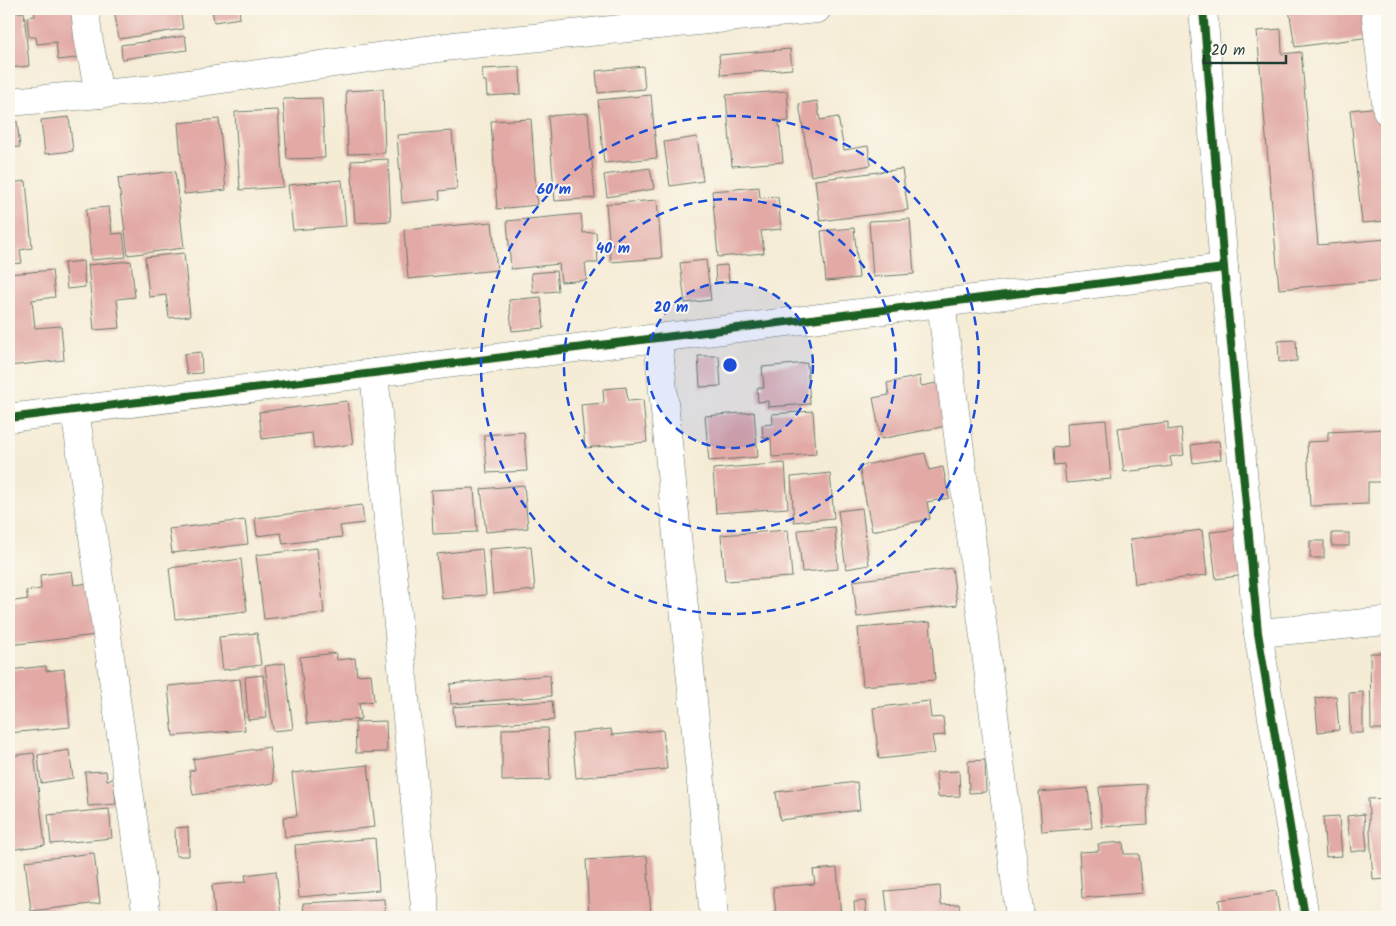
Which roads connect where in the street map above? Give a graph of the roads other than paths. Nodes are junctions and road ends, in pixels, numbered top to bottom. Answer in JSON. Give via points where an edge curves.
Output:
{"nodes":[{"id":1,"x":84,"y":9,"type":"edge"},
{"id":2,"x":817,"y":9,"type":"edge"},
{"id":3,"x":1203,"y":9,"type":"edge"},
{"id":4,"x":1375,"y":9,"type":"edge"},
{"id":5,"x":99,"y":94,"type":"junction"},
{"id":6,"x":9,"y":102,"type":"edge"},
{"id":7,"x":1387,"y":111,"type":"edge"},
{"id":8,"x":1224,"y":268,"type":"junction"},
{"id":9,"x":941,"y":303,"type":"junction"},
{"id":10,"x":658,"y":339,"type":"junction"},
{"id":11,"x":374,"y":374,"type":"junction"},
{"id":12,"x":75,"y":410,"type":"junction"},
{"id":13,"x":9,"y":418,"type":"edge"},
{"id":14,"x":1387,"y":621,"type":"edge"},
{"id":15,"x":1258,"y":633,"type":"junction"},
{"id":16,"x":147,"y":917,"type":"edge"},
{"id":17,"x":426,"y":917,"type":"edge"},
{"id":18,"x":714,"y":917,"type":"edge"},
{"id":19,"x":1020,"y":917,"type":"edge"},
{"id":20,"x":1305,"y":917,"type":"edge"}],
"edges":[{"from":1,"to":5,"type":"street"},
{"from":2,"to":5,"type":"street","via":[[453,46]]},
{"from":3,"to":8,"type":"street"},
{"from":4,"to":7,"type":"street"},
{"from":5,"to":6,"type":"street"},
{"from":8,"to":9,"type":"street"},
{"from":8,"to":15,"type":"street"},
{"from":9,"to":10,"type":"street"},
{"from":9,"to":19,"type":"street"},
{"from":10,"to":11,"type":"street"},
{"from":10,"to":18,"type":"street"},
{"from":11,"to":12,"type":"street"},
{"from":11,"to":17,"type":"street"},
{"from":12,"to":13,"type":"street"},
{"from":12,"to":16,"type":"street"},
{"from":14,"to":15,"type":"street"},
{"from":15,"to":20,"type":"street"}]}
